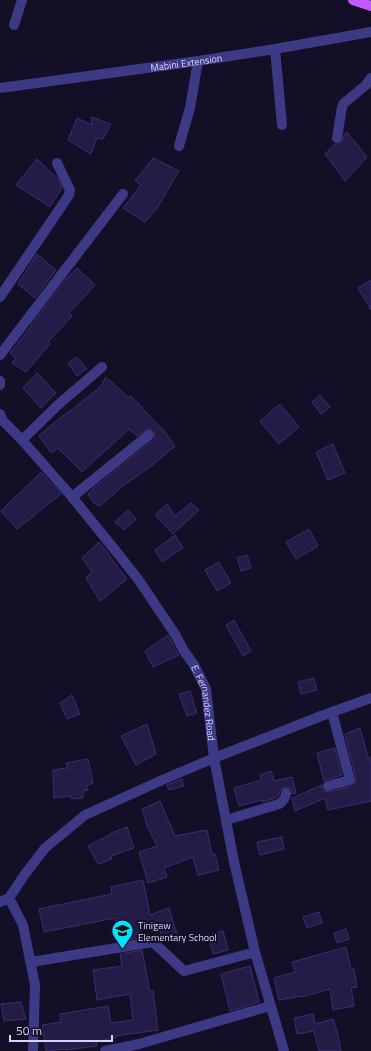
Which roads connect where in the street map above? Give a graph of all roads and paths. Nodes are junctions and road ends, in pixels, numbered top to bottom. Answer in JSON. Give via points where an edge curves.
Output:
{"nodes":[{"id":1,"x":22,"y":0,"type":"edge"},
{"id":2,"x":353,"y":0,"type":"edge"},
{"id":3,"x":371,"y":6,"type":"edge"},
{"id":4,"x":14,"y":25,"type":"dead end"},
{"id":5,"x":371,"y":32,"type":"edge"},
{"id":6,"x":275,"y":49,"type":"junction"},
{"id":7,"x":198,"y":61,"type":"junction"},
{"id":8,"x":371,"y":78,"type":"edge"},
{"id":9,"x":0,"y":88,"type":"edge"},
{"id":10,"x":282,"y":125,"type":"dead end"},
{"id":11,"x":337,"y":138,"type":"dead end"},
{"id":12,"x":179,"y":146,"type":"dead end"},
{"id":13,"x":57,"y":163,"type":"dead end"},
{"id":14,"x":123,"y":194,"type":"dead end"},
{"id":15,"x":0,"y":297,"type":"edge"},
{"id":16,"x":0,"y":355,"type":"edge"},
{"id":17,"x":102,"y":367,"type":"dead end"},
{"id":18,"x":0,"y":381,"type":"edge"},
{"id":19,"x":0,"y":385,"type":"edge"},
{"id":20,"x":0,"y":414,"type":"edge"},
{"id":21,"x":149,"y":435,"type":"dead end"},
{"id":22,"x":22,"y":440,"type":"junction"},
{"id":23,"x":72,"y":497,"type":"junction"},
{"id":24,"x":371,"y":698,"type":"edge"},
{"id":25,"x":332,"y":712,"type":"junction"},
{"id":26,"x":214,"y":758,"type":"junction"},
{"id":27,"x":328,"y":786,"type":"dead end"},
{"id":28,"x":286,"y":793,"type":"dead end"},
{"id":29,"x":226,"y":820,"type":"junction"},
{"id":30,"x":4,"y":900,"type":"edge"},
{"id":31,"x":255,"y":952,"type":"junction"},
{"id":32,"x":31,"y":962,"type":"junction"},
{"id":33,"x":270,"y":1006,"type":"junction"},
{"id":34,"x":34,"y":1051,"type":"edge"},
{"id":35,"x":105,"y":1051,"type":"edge"},
{"id":36,"x":284,"y":1051,"type":"edge"}],
"edges":[{"from":1,"to":4,"type":"street"},
{"from":2,"to":3,"type":"main road"},
{"from":5,"to":6,"type":"street","name":"Mabini Extension"},
{"from":6,"to":7,"type":"street","name":"Mabini Extension"},
{"from":6,"to":10,"type":"street"},
{"from":7,"to":9,"type":"street","name":"Mabini Extension"},
{"from":7,"to":12,"type":"street","via":[[190,108]]},
{"from":8,"to":11,"type":"street","via":[[344,103]]},
{"from":13,"to":15,"type":"street","via":[[70,190],[69,195]]},
{"from":14,"to":16,"type":"street"},
{"from":17,"to":22,"type":"street"},
{"from":18,"to":19,"type":"street"},
{"from":20,"to":22,"type":"street","name":"E. Fernandez Road"},
{"from":21,"to":23,"type":"street"},
{"from":22,"to":23,"type":"street","name":"E. Fernandez Road"},
{"from":23,"to":26,"type":"street","name":"E. Fernandez Road","via":[[138,580],[194,665],[206,689]]},
{"from":24,"to":25,"type":"street"},
{"from":25,"to":26,"type":"street"},
{"from":25,"to":27,"type":"street","via":[[350,780]]},
{"from":26,"to":29,"type":"street","name":"E. Fernandez Road"},
{"from":26,"to":30,"type":"street","via":[[85,815],[45,848]]},
{"from":28,"to":29,"type":"street","via":[[280,804]]},
{"from":29,"to":31,"type":"street","name":"E. Fernandez Road"},
{"from":30,"to":32,"type":"street","via":[[23,925]]},
{"from":31,"to":32,"type":"street","via":[[184,970],[153,942]]},
{"from":31,"to":33,"type":"street","name":"E. Fernandez Road"},
{"from":32,"to":34,"type":"street","via":[[35,985]]},
{"from":33,"to":35,"type":"street","via":[[139,1044]]},
{"from":33,"to":36,"type":"street","name":"E. Fernandez Road"}]}
